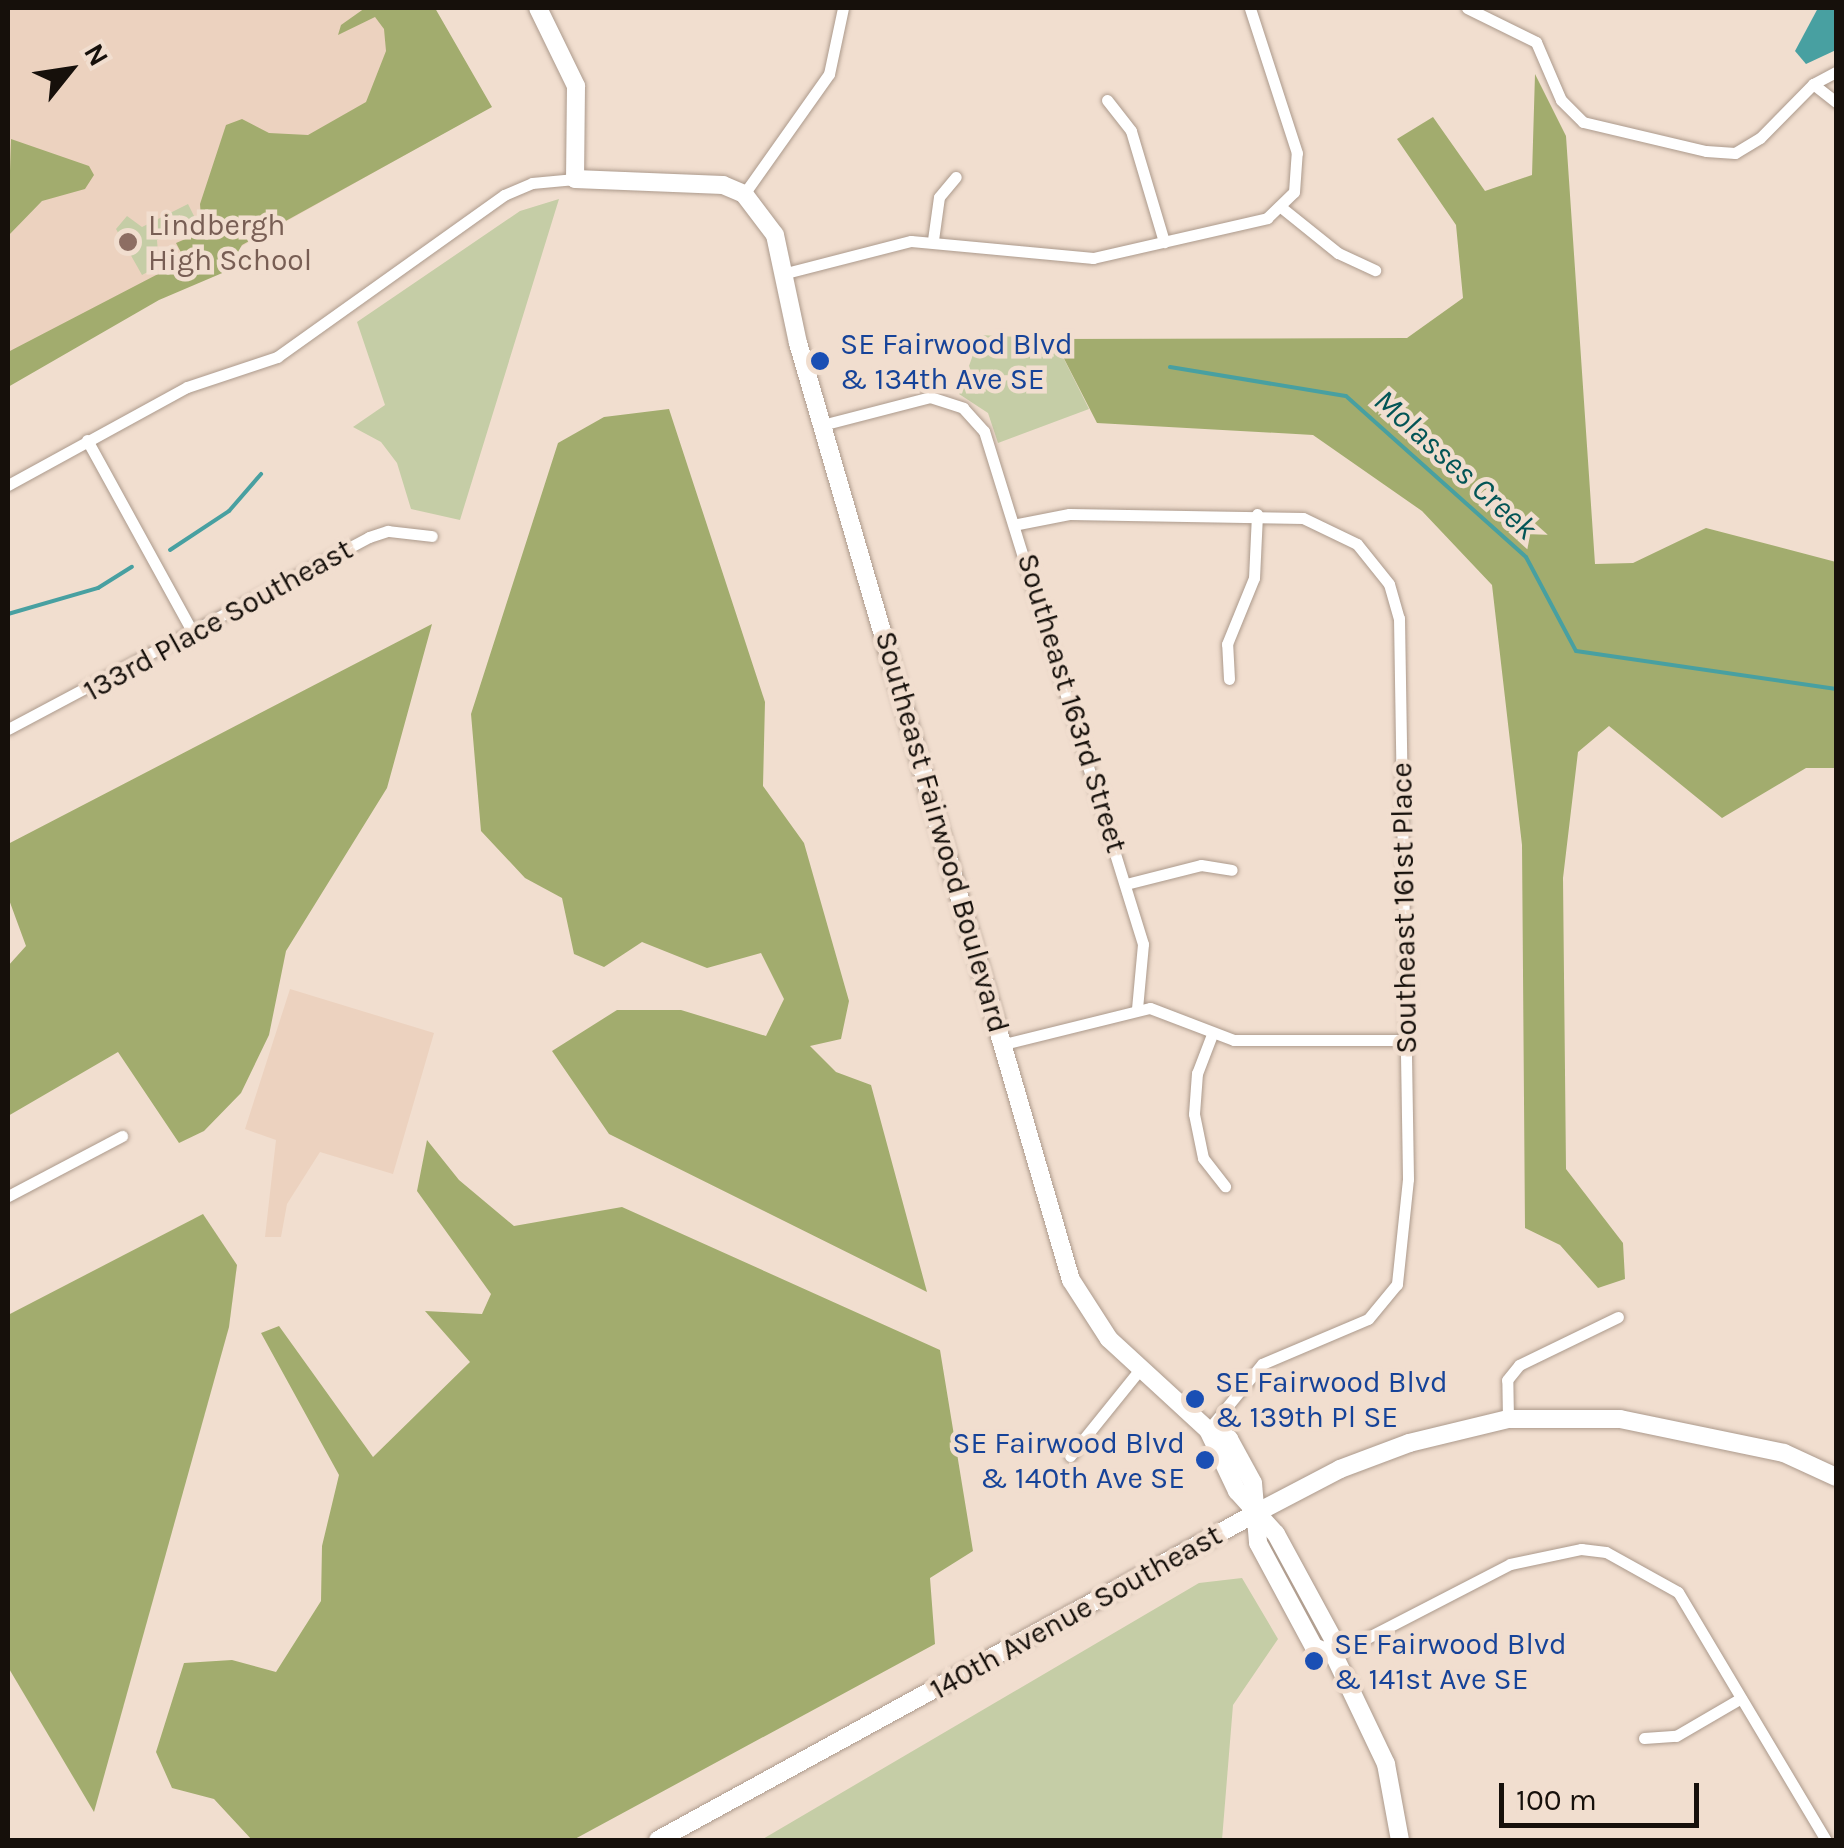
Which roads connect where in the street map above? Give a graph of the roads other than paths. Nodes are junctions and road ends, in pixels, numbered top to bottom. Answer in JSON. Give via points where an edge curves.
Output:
{"nodes":[{"id":1,"x":538,"y":8,"type":"edge"},
{"id":2,"x":844,"y":8,"type":"edge"},
{"id":3,"x":1250,"y":8,"type":"edge"},
{"id":4,"x":1467,"y":8,"type":"edge"},
{"id":5,"x":1836,"y":72,"type":"edge"},
{"id":6,"x":1813,"y":84,"type":"junction"},
{"id":7,"x":1106,"y":100,"type":"dead end"},
{"id":8,"x":1836,"y":102,"type":"edge"},
{"id":9,"x":956,"y":177,"type":"dead end"},
{"id":10,"x":575,"y":179,"type":"junction"},
{"id":11,"x":744,"y":194,"type":"junction"},
{"id":12,"x":1282,"y":208,"type":"junction"},
{"id":13,"x":934,"y":240,"type":"junction"},
{"id":14,"x":1164,"y":242,"type":"junction"},
{"id":15,"x":1375,"y":270,"type":"dead end"},
{"id":16,"x":786,"y":273,"type":"junction"},
{"id":17,"x":822,"y":425,"type":"junction"},
{"id":18,"x":87,"y":440,"type":"junction"},
{"id":19,"x":8,"y":485,"type":"edge"},
{"id":20,"x":1257,"y":514,"type":"junction"},
{"id":21,"x":1018,"y":524,"type":"junction"},
{"id":22,"x":432,"y":536,"type":"dead end"},
{"id":23,"x":194,"y":633,"type":"junction"},
{"id":24,"x":1230,"y":679,"type":"dead end"},
{"id":25,"x":8,"y":729,"type":"edge"},
{"id":26,"x":1232,"y":870,"type":"dead end"},
{"id":27,"x":1126,"y":884,"type":"junction"},
{"id":28,"x":1137,"y":1009,"type":"junction"},
{"id":29,"x":1211,"y":1036,"type":"junction"},
{"id":30,"x":1406,"y":1040,"type":"junction"},
{"id":31,"x":1004,"y":1044,"type":"junction"},
{"id":32,"x":122,"y":1136,"type":"dead end"},
{"id":33,"x":1225,"y":1186,"type":"dead end"},
{"id":34,"x":8,"y":1196,"type":"edge"},
{"id":35,"x":1618,"y":1318,"type":"dead end"},
{"id":36,"x":1140,"y":1368,"type":"junction"},
{"id":37,"x":1508,"y":1419,"type":"junction"},
{"id":38,"x":1208,"y":1430,"type":"junction"},
{"id":39,"x":1070,"y":1456,"type":"dead end"},
{"id":40,"x":1836,"y":1476,"type":"edge"},
{"id":41,"x":1256,"y":1513,"type":"junction"},
{"id":42,"x":1334,"y":1655,"type":"junction"},
{"id":43,"x":1741,"y":1698,"type":"junction"},
{"id":44,"x":1644,"y":1738,"type":"dead end"},
{"id":45,"x":658,"y":1840,"type":"edge"},
{"id":46,"x":1400,"y":1840,"type":"edge"},
{"id":47,"x":1826,"y":1840,"type":"edge"}],
"edges":[{"from":1,"to":10,"type":"street","via":[[576,86]]},
{"from":2,"to":11,"type":"street","via":[[830,74]]},
{"from":3,"to":12,"type":"street","via":[[1297,153],[1294,192]]},
{"from":4,"to":6,"type":"street","via":[[1536,42],[1561,100],[1598,130],[1735,153],[1760,138]]},
{"from":5,"to":6,"type":"street"},
{"from":6,"to":8,"type":"street"},
{"from":7,"to":14,"type":"street","via":[[1131,131]]},
{"from":9,"to":13,"type":"street","via":[[939,197]]},
{"from":10,"to":11,"type":"street","via":[[694,180]]},
{"from":10,"to":18,"type":"street","via":[[504,195],[277,358],[187,387]]},
{"from":11,"to":16,"type":"street","name":"Southeast Fairwood Boulevard","via":[[775,235]]},
{"from":12,"to":14,"type":"street","via":[[1248,226]]},
{"from":12,"to":15,"type":"street","via":[[1338,254]]},
{"from":13,"to":14,"type":"street","via":[[1008,254],[1093,258]]},
{"from":13,"to":16,"type":"street"},
{"from":16,"to":17,"type":"street","name":"Southeast Fairwood Boulevard"},
{"from":17,"to":21,"type":"street","name":"Southeast 163rd Street","via":[[930,397],[963,408],[984,430]]},
{"from":17,"to":31,"type":"street","name":"Southeast Fairwood Boulevard"},
{"from":18,"to":19,"type":"street"},
{"from":18,"to":23,"type":"street"},
{"from":20,"to":21,"type":"street","via":[[1069,514]]},
{"from":20,"to":24,"type":"street","via":[[1254,578],[1227,644]]},
{"from":20,"to":30,"type":"street","name":"Southeast 161st Place","via":[[1303,518],[1357,544],[1389,584],[1400,618]]},
{"from":21,"to":27,"type":"street","name":"Southeast 163rd Street"},
{"from":22,"to":23,"type":"street","name":"133rd Place Southeast","via":[[388,531],[369,537]]},
{"from":23,"to":25,"type":"street","name":"133rd Place Southeast"},
{"from":26,"to":27,"type":"street","via":[[1201,865]]},
{"from":27,"to":28,"type":"street","name":"Southeast 163rd Street","via":[[1144,944]]},
{"from":28,"to":29,"type":"street","via":[[1167,1013]]},
{"from":28,"to":31,"type":"street"},
{"from":29,"to":30,"type":"street"},
{"from":29,"to":33,"type":"street","via":[[1197,1073],[1194,1114],[1203,1158]]},
{"from":30,"to":38,"type":"street","name":"Southeast 161st Place","via":[[1408,1179],[1397,1284],[1368,1319],[1262,1364]]},
{"from":31,"to":36,"type":"street","name":"Southeast Fairwood Boulevard","via":[[1071,1280],[1094,1320]]},
{"from":32,"to":34,"type":"street"},
{"from":35,"to":37,"type":"street","via":[[1519,1365],[1507,1380]]},
{"from":36,"to":38,"type":"street","name":"Southeast Fairwood Boulevard"},
{"from":36,"to":39,"type":"street"},
{"from":37,"to":40,"type":"street","name":"140th Avenue Southeast","via":[[1620,1419],[1710,1434],[1784,1453]]},
{"from":37,"to":41,"type":"street","name":"140th Avenue Southeast","via":[[1374,1456]]},
{"from":38,"to":41,"type":"street","name":"Southeast Fairwood Boulevard","via":[[1229,1439],[1253,1482]]},
{"from":41,"to":42,"type":"street","name":"Southeast Fairwood Boulevard","via":[[1258,1542],[1304,1630],[1314,1647]]},
{"from":41,"to":45,"type":"street","name":"140th Avenue Southeast"},
{"from":42,"to":43,"type":"street","via":[[1510,1564],[1580,1549],[1636,1564],[1678,1592]]},
{"from":42,"to":46,"type":"street","name":"Southeast Fairwood Boulevard","via":[[1386,1764]]},
{"from":43,"to":44,"type":"street","via":[[1676,1736]]},
{"from":43,"to":47,"type":"street"}]}
